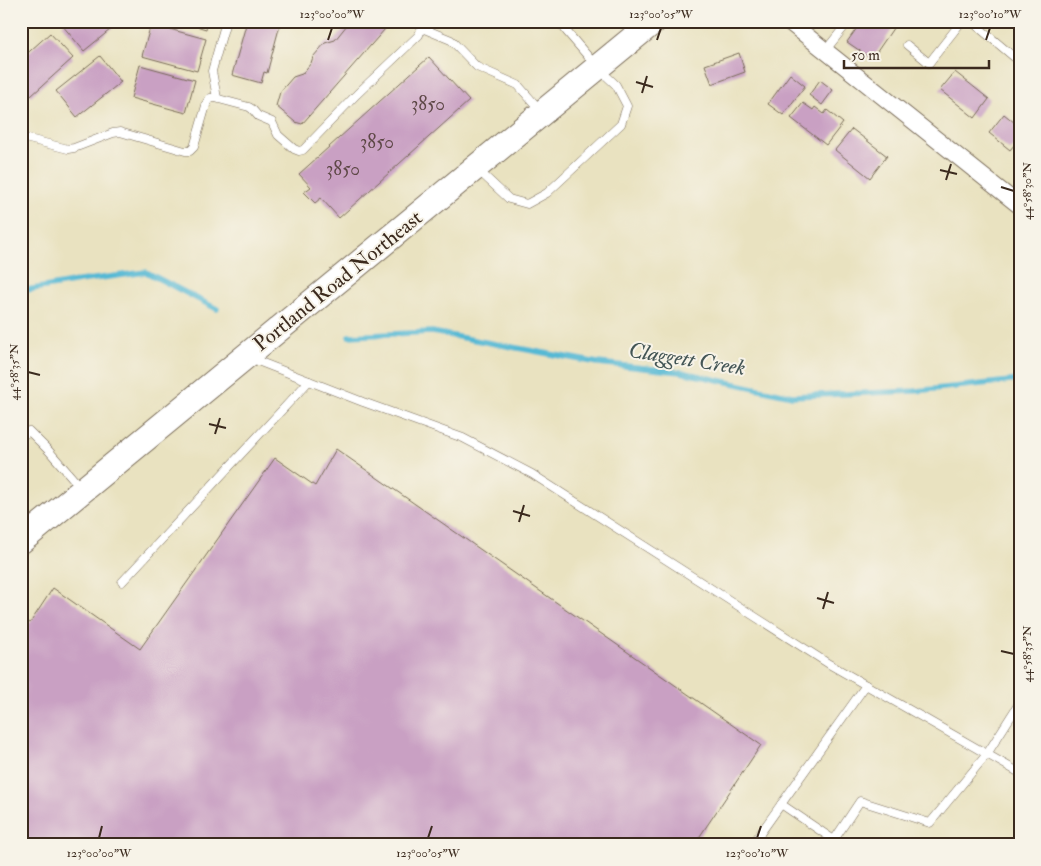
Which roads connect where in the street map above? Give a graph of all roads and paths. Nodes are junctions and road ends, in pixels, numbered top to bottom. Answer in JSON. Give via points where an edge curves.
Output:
{"nodes":[{"id":1,"x":226,"y":21,"type":"edge"},
{"id":2,"x":559,"y":21,"type":"edge"},
{"id":3,"x":654,"y":21,"type":"edge"},
{"id":4,"x":788,"y":21,"type":"edge"},
{"id":5,"x":849,"y":21,"type":"edge"},
{"id":6,"x":962,"y":21,"type":"edge"},
{"id":7,"x":971,"y":21,"type":"edge"},
{"id":8,"x":423,"y":24,"type":"edge"},
{"id":9,"x":907,"y":45,"type":"dead end"},
{"id":10,"x":825,"y":50,"type":"junction"},
{"id":11,"x":1020,"y":62,"type":"edge"},
{"id":12,"x":598,"y":68,"type":"junction"},
{"id":13,"x":218,"y":98,"type":"junction"},
{"id":14,"x":543,"y":113,"type":"junction"},
{"id":15,"x":21,"y":137,"type":"edge"},
{"id":16,"x":476,"y":168,"type":"junction"},
{"id":17,"x":1020,"y":206,"type":"edge"},
{"id":18,"x":246,"y":357,"type":"junction"},
{"id":19,"x":310,"y":382,"type":"junction"},
{"id":20,"x":21,"y":437,"type":"edge"},
{"id":21,"x":83,"y":490,"type":"junction"},
{"id":22,"x":21,"y":541,"type":"edge"},
{"id":23,"x":122,"y":582,"type":"dead end"},
{"id":24,"x":866,"y":685,"type":"junction"},
{"id":25,"x":1020,"y":702,"type":"edge"},
{"id":26,"x":986,"y":754,"type":"junction"},
{"id":27,"x":1020,"y":773,"type":"edge"},
{"id":28,"x":781,"y":804,"type":"junction"},
{"id":29,"x":832,"y":842,"type":"edge"},
{"id":30,"x":752,"y":845,"type":"edge"}],
"edges":[{"from":1,"to":13,"type":"lane","via":[[212,71]]},
{"from":2,"to":12,"type":"lane"},
{"from":3,"to":12,"type":"main road","name":"Portland Road Northeast"},
{"from":4,"to":10,"type":"street"},
{"from":5,"to":10,"type":"lane"},
{"from":6,"to":9,"type":"lane","via":[[928,63]]},
{"from":7,"to":11,"type":"lane"},
{"from":8,"to":13,"type":"lane","via":[[419,35],[303,150],[294,149],[278,135],[272,122],[258,116],[249,107]]},
{"from":8,"to":14,"type":"lane","via":[[451,40],[477,67],[518,85]]},
{"from":10,"to":17,"type":"street"},
{"from":12,"to":14,"type":"main road","name":"Portland Road Northeast"},
{"from":12,"to":16,"type":"lane","via":[[616,85],[627,106],[621,124],[546,193],[527,204],[509,199]]},
{"from":13,"to":15,"type":"lane","via":[[210,98],[207,102],[190,151],[120,132],[74,148]]},
{"from":14,"to":16,"type":"main road","name":"Portland Road Northeast"},
{"from":16,"to":18,"type":"main road","name":"Portland Road Northeast"},
{"from":18,"to":19,"type":"lane"},
{"from":18,"to":21,"type":"main road","name":"Portland Road Northeast"},
{"from":19,"to":23,"type":"lane"},
{"from":19,"to":24,"type":"lane","via":[[463,438],[532,474]]},
{"from":20,"to":21,"type":"lane","via":[[29,431]]},
{"from":21,"to":22,"type":"main road","name":"Portland Road Northeast"},
{"from":24,"to":26,"type":"lane"},
{"from":24,"to":28,"type":"lane"},
{"from":25,"to":26,"type":"lane"},
{"from":26,"to":27,"type":"lane"},
{"from":26,"to":29,"type":"lane","via":[[930,823],[860,801]]},
{"from":28,"to":29,"type":"lane"},
{"from":28,"to":30,"type":"lane"}]}
